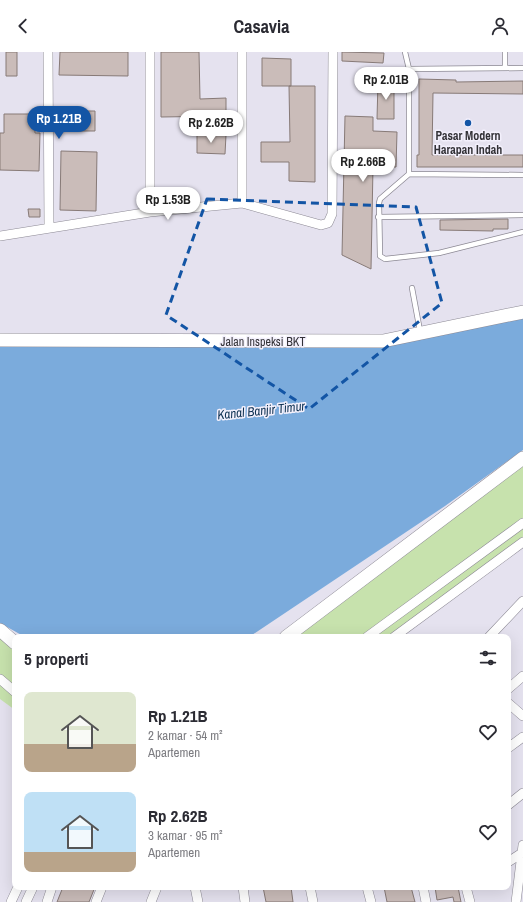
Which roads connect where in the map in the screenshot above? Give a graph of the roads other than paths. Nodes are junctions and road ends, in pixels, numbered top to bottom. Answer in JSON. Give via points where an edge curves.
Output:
{"nodes":[{"id":1,"x":48,"y":52,"type":"edge"},
{"id":2,"x":242,"y":52,"type":"edge"},
{"id":3,"x":333,"y":52,"type":"edge"},
{"id":4,"x":405,"y":52,"type":"edge"},
{"id":5,"x":505,"y":52,"type":"edge"},
{"id":6,"x":149,"y":54,"type":"edge"},
{"id":7,"x":505,"y":68,"type":"junction"},
{"id":8,"x":523,"y":68,"type":"edge"},
{"id":9,"x":410,"y":69,"type":"junction"},
{"id":10,"x":409,"y":174,"type":"junction"},
{"id":11,"x":523,"y":176,"type":"edge"},
{"id":12,"x":242,"y":203,"type":"junction"},
{"id":13,"x":150,"y":212,"type":"junction"},
{"id":14,"x":523,"y":215,"type":"edge"},
{"id":15,"x":378,"y":217,"type":"junction"},
{"id":16,"x":49,"y":228,"type":"junction"},
{"id":17,"x":523,"y":232,"type":"edge"},
{"id":18,"x":0,"y":236,"type":"edge"},
{"id":19,"x":412,"y":288,"type":"dead end"},
{"id":20,"x":523,"y":312,"type":"edge"},
{"id":21,"x":420,"y":333,"type":"junction"},
{"id":22,"x":0,"y":340,"type":"edge"},
{"id":23,"x":523,"y":458,"type":"edge"},
{"id":24,"x":523,"y":523,"type":"edge"},
{"id":25,"x":523,"y":542,"type":"edge"},
{"id":26,"x":523,"y":601,"type":"edge"},
{"id":27,"x":0,"y":630,"type":"edge"},
{"id":28,"x":290,"y":634,"type":"edge"},
{"id":29,"x":371,"y":634,"type":"edge"},
{"id":30,"x":398,"y":634,"type":"edge"},
{"id":31,"x":492,"y":634,"type":"edge"},
{"id":32,"x":12,"y":640,"type":"edge"},
{"id":33,"x":523,"y":676,"type":"edge"},
{"id":34,"x":0,"y":679,"type":"edge"},
{"id":35,"x":511,"y":686,"type":"edge"},
{"id":36,"x":12,"y":689,"type":"edge"},
{"id":37,"x":511,"y":706,"type":"edge"},
{"id":38,"x":523,"y":716,"type":"edge"},
{"id":39,"x":523,"y":737,"type":"edge"},
{"id":40,"x":511,"y":746,"type":"edge"},
{"id":41,"x":523,"y":794,"type":"edge"},
{"id":42,"x":511,"y":803,"type":"edge"},
{"id":43,"x":522,"y":849,"type":"edge"},
{"id":44,"x":511,"y":859,"type":"edge"},
{"id":45,"x":17,"y":890,"type":"edge"},
{"id":46,"x":32,"y":890,"type":"edge"},
{"id":47,"x":51,"y":890,"type":"edge"},
{"id":48,"x":101,"y":890,"type":"edge"},
{"id":49,"x":156,"y":890,"type":"edge"},
{"id":50,"x":196,"y":890,"type":"edge"},
{"id":51,"x":243,"y":890,"type":"edge"},
{"id":52,"x":311,"y":890,"type":"edge"},
{"id":53,"x":368,"y":890,"type":"edge"},
{"id":54,"x":424,"y":890,"type":"edge"},
{"id":55,"x":468,"y":890,"type":"edge"},
{"id":56,"x":98,"y":900,"type":"edge"},
{"id":57,"x":11,"y":902,"type":"edge"},
{"id":58,"x":26,"y":902,"type":"edge"},
{"id":59,"x":47,"y":902,"type":"edge"},
{"id":60,"x":150,"y":902,"type":"edge"},
{"id":61,"x":198,"y":902,"type":"edge"},
{"id":62,"x":245,"y":902,"type":"edge"},
{"id":63,"x":313,"y":902,"type":"edge"},
{"id":64,"x":371,"y":902,"type":"edge"},
{"id":65,"x":426,"y":902,"type":"edge"},
{"id":66,"x":470,"y":902,"type":"edge"},
{"id":67,"x":516,"y":902,"type":"edge"}],
"edges":[{"from":1,"to":16,"type":"street"},
{"from":2,"to":12,"type":"street"},
{"from":3,"to":12,"type":"street","via":[[331,219],[325,225]]},
{"from":4,"to":9,"type":"lane"},
{"from":5,"to":7,"type":"lane"},
{"from":6,"to":13,"type":"street"},
{"from":7,"to":8,"type":"lane"},
{"from":7,"to":9,"type":"lane"},
{"from":9,"to":10,"type":"lane"},
{"from":10,"to":11,"type":"lane"},
{"from":10,"to":15,"type":"lane","via":[[380,199]]},
{"from":12,"to":13,"type":"street"},
{"from":13,"to":16,"type":"street"},
{"from":14,"to":15,"type":"lane"},
{"from":15,"to":17,"type":"lane","via":[[378,252],[385,259],[439,253]]},
{"from":16,"to":18,"type":"street"},
{"from":19,"to":21,"type":"lane"},
{"from":20,"to":21,"type":"street","name":"Jalan Inspeksi BKT"},
{"from":21,"to":22,"type":"street","name":"Jalan Inspeksi BKT","via":[[368,342]]},
{"from":23,"to":28,"type":"street"},
{"from":24,"to":29,"type":"street"},
{"from":25,"to":30,"type":"street"},
{"from":26,"to":31,"type":"street"},
{"from":27,"to":32,"type":"street"},
{"from":33,"to":35,"type":"street"},
{"from":34,"to":36,"type":"street"},
{"from":37,"to":38,"type":"street"},
{"from":39,"to":40,"type":"street"},
{"from":41,"to":42,"type":"street"},
{"from":43,"to":44,"type":"street"},
{"from":43,"to":67,"type":"street"},
{"from":45,"to":57,"type":"street"},
{"from":46,"to":58,"type":"street"},
{"from":47,"to":59,"type":"street"},
{"from":48,"to":56,"type":"street"},
{"from":49,"to":60,"type":"street"},
{"from":50,"to":61,"type":"street"},
{"from":51,"to":62,"type":"street"},
{"from":52,"to":63,"type":"street"},
{"from":53,"to":64,"type":"street"},
{"from":54,"to":65,"type":"street"},
{"from":55,"to":66,"type":"street"}]}
